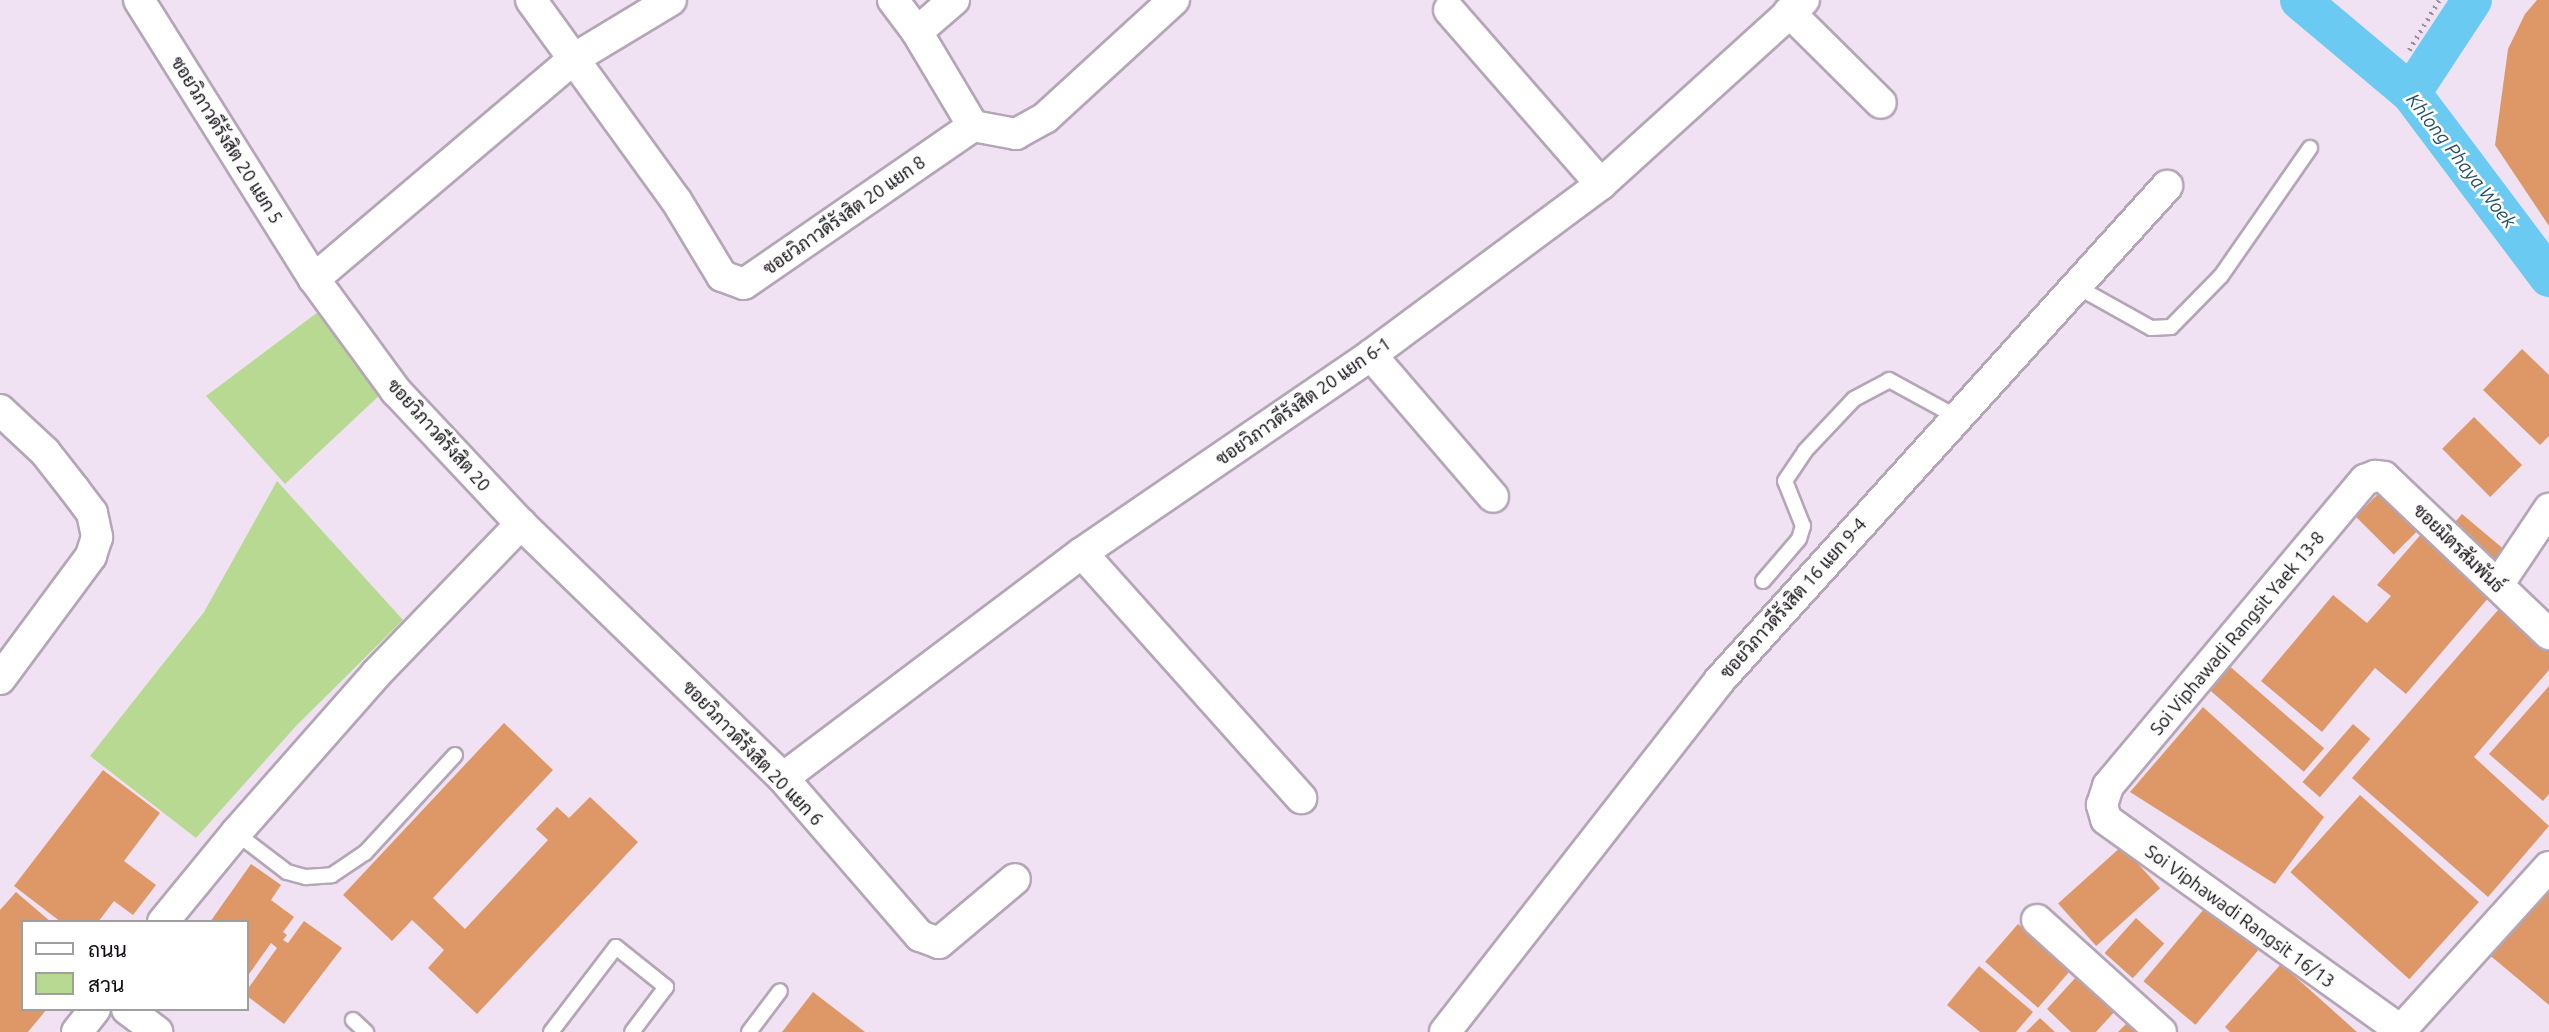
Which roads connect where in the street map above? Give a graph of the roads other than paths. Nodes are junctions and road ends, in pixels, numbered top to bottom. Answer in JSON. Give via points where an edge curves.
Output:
{"nodes":[{"id":1,"x":139,"y":0,"type":"edge"},
{"id":2,"x":531,"y":0,"type":"edge"},
{"id":3,"x":671,"y":0,"type":"edge"},
{"id":4,"x":894,"y":0,"type":"edge"},
{"id":5,"x":954,"y":0,"type":"edge"},
{"id":6,"x":1174,"y":0,"type":"edge"},
{"id":7,"x":1796,"y":6,"type":"edge"},
{"id":8,"x":1449,"y":10,"type":"dead end"},
{"id":9,"x":917,"y":32,"type":"junction"},
{"id":10,"x":575,"y":58,"type":"junction"},
{"id":11,"x":1881,"y":103,"type":"dead end"},
{"id":12,"x":973,"y":126,"type":"junction"},
{"id":13,"x":2310,"y":148,"type":"dead end"},
{"id":14,"x":1601,"y":184,"type":"junction"},
{"id":15,"x":2167,"y":186,"type":"dead end"},
{"id":16,"x":314,"y":279,"type":"junction"},
{"id":17,"x":2074,"y":285,"type":"junction"},
{"id":18,"x":1371,"y":355,"type":"junction"},
{"id":19,"x":0,"y":410,"type":"edge"},
{"id":20,"x":1956,"y":416,"type":"junction"},
{"id":21,"x":2365,"y":480,"type":"joint"},
{"id":22,"x":1493,"y":497,"type":"dead end"},
{"id":23,"x":2549,"y":509,"type":"edge"},
{"id":24,"x":521,"y":524,"type":"junction"},
{"id":25,"x":1082,"y":553,"type":"junction"},
{"id":26,"x":1763,"y":581,"type":"dead end"},
{"id":27,"x":2498,"y":585,"type":"junction"},
{"id":28,"x":2549,"y":634,"type":"edge"},
{"id":29,"x":0,"y":679,"type":"edge"},
{"id":30,"x":455,"y":755,"type":"dead end"},
{"id":31,"x":783,"y":778,"type":"junction"},
{"id":32,"x":2108,"y":786,"type":"joint"},
{"id":33,"x":1301,"y":798,"type":"dead end"},
{"id":34,"x":236,"y":833,"type":"junction"},
{"id":35,"x":2549,"y":867,"type":"edge"},
{"id":36,"x":1015,"y":879,"type":"dead end"},
{"id":37,"x":165,"y":920,"type":"edge"},
{"id":38,"x":2037,"y":920,"type":"dead end"},
{"id":39,"x":780,"y":991,"type":"dead end"},
{"id":40,"x":93,"y":1011,"type":"edge"},
{"id":41,"x":130,"y":1011,"type":"edge"},
{"id":42,"x":353,"y":1020,"type":"dead end"},
{"id":43,"x":2402,"y":1031,"type":"edge"},
{"id":44,"x":77,"y":1032,"type":"edge"},
{"id":45,"x":157,"y":1032,"type":"edge"},
{"id":46,"x":366,"y":1032,"type":"edge"},
{"id":47,"x":551,"y":1032,"type":"edge"},
{"id":48,"x":632,"y":1032,"type":"edge"},
{"id":49,"x":749,"y":1032,"type":"edge"},
{"id":50,"x":1445,"y":1032,"type":"edge"},
{"id":51,"x":2161,"y":1032,"type":"edge"}],
"edges":[{"from":1,"to":16,"type":"street","name":"ซอยวิภาวดีรังสิต 20 แยก 5"},
{"from":2,"to":10,"type":"street"},
{"from":3,"to":10,"type":"street"},
{"from":4,"to":9,"type":"street"},
{"from":5,"to":9,"type":"street"},
{"from":6,"to":12,"type":"street","via":[[1045,118],[1016,134]]},
{"from":7,"to":11,"type":"street"},
{"from":7,"to":14,"type":"street","name":"ซอยวิภาวดีรังสิต 20 แยก 6-1"},
{"from":8,"to":14,"type":"street"},
{"from":9,"to":12,"type":"street"},
{"from":10,"to":12,"type":"street","name":"ซอยวิภาวดีรังสิต 20 แยก 8","via":[[676,200],[722,276],[744,284]]},
{"from":10,"to":16,"type":"street"},
{"from":13,"to":17,"type":"lane","via":[[2221,276],[2171,327],[2151,328]]},
{"from":14,"to":18,"type":"street","name":"ซอยวิภาวดีรังสิต 20 แยก 6-1"},
{"from":15,"to":17,"type":"street","name":"ซอยวิภาวดีรังสิต 16 แยก 9-4"},
{"from":16,"to":24,"type":"street","name":"ซอยวิภาวดีรังสิต 20","via":[[396,391]]},
{"from":17,"to":20,"type":"street","name":"ซอยวิภาวดีรังสิต 16 แยก 9-4"},
{"from":18,"to":22,"type":"street"},
{"from":18,"to":25,"type":"street","name":"ซอยวิภาวดีรังสิต 20 แยก 6-1"},
{"from":19,"to":29,"type":"street","via":[[46,452],[92,513],[97,537],[91,556]]},
{"from":20,"to":26,"type":"lane","via":[[1889,380],[1854,398],[1805,451],[1785,481],[1803,526],[1799,539]]},
{"from":20,"to":50,"type":"street","name":"ซอยวิภาวดีรังสิต 16 แยก 9-4","via":[[1719,681]]},
{"from":21,"to":27,"type":"street","name":"ซอยมิตรสัมพันธ์","via":[[2384,477]]},
{"from":21,"to":32,"type":"street","name":"Soi Viphawadi Rangsit Yaek 13-8"},
{"from":23,"to":27,"type":"street"},
{"from":24,"to":31,"type":"street","name":"ซอยวิภาวดีรังสิต 20 แยก 6"},
{"from":24,"to":34,"type":"street","via":[[376,674]]},
{"from":25,"to":31,"type":"street","name":"ซอยวิภาวดีรังสิต 20 แยก 6-1"},
{"from":25,"to":33,"type":"street"},
{"from":27,"to":28,"type":"street","name":"ซอยมิตรสัมพันธ์"},
{"from":30,"to":34,"type":"lane","via":[[365,853],[332,875],[306,877],[287,872]]},
{"from":31,"to":36,"type":"street","name":"ซอยวิภาวดีรังสิต 20 แยก 6","via":[[920,936],[939,943]]},
{"from":32,"to":43,"type":"street","name":"Soi Viphawadi Rangsit 16/13","via":[[2102,805],[2106,820]]},
{"from":34,"to":37,"type":"street"},
{"from":35,"to":43,"type":"street"},
{"from":38,"to":51,"type":"street"},
{"from":39,"to":49,"type":"lane"},
{"from":40,"to":44,"type":"street"},
{"from":41,"to":45,"type":"street"},
{"from":42,"to":46,"type":"lane"},
{"from":47,"to":48,"type":"lane","via":[[616,947],[666,987]]}]}
